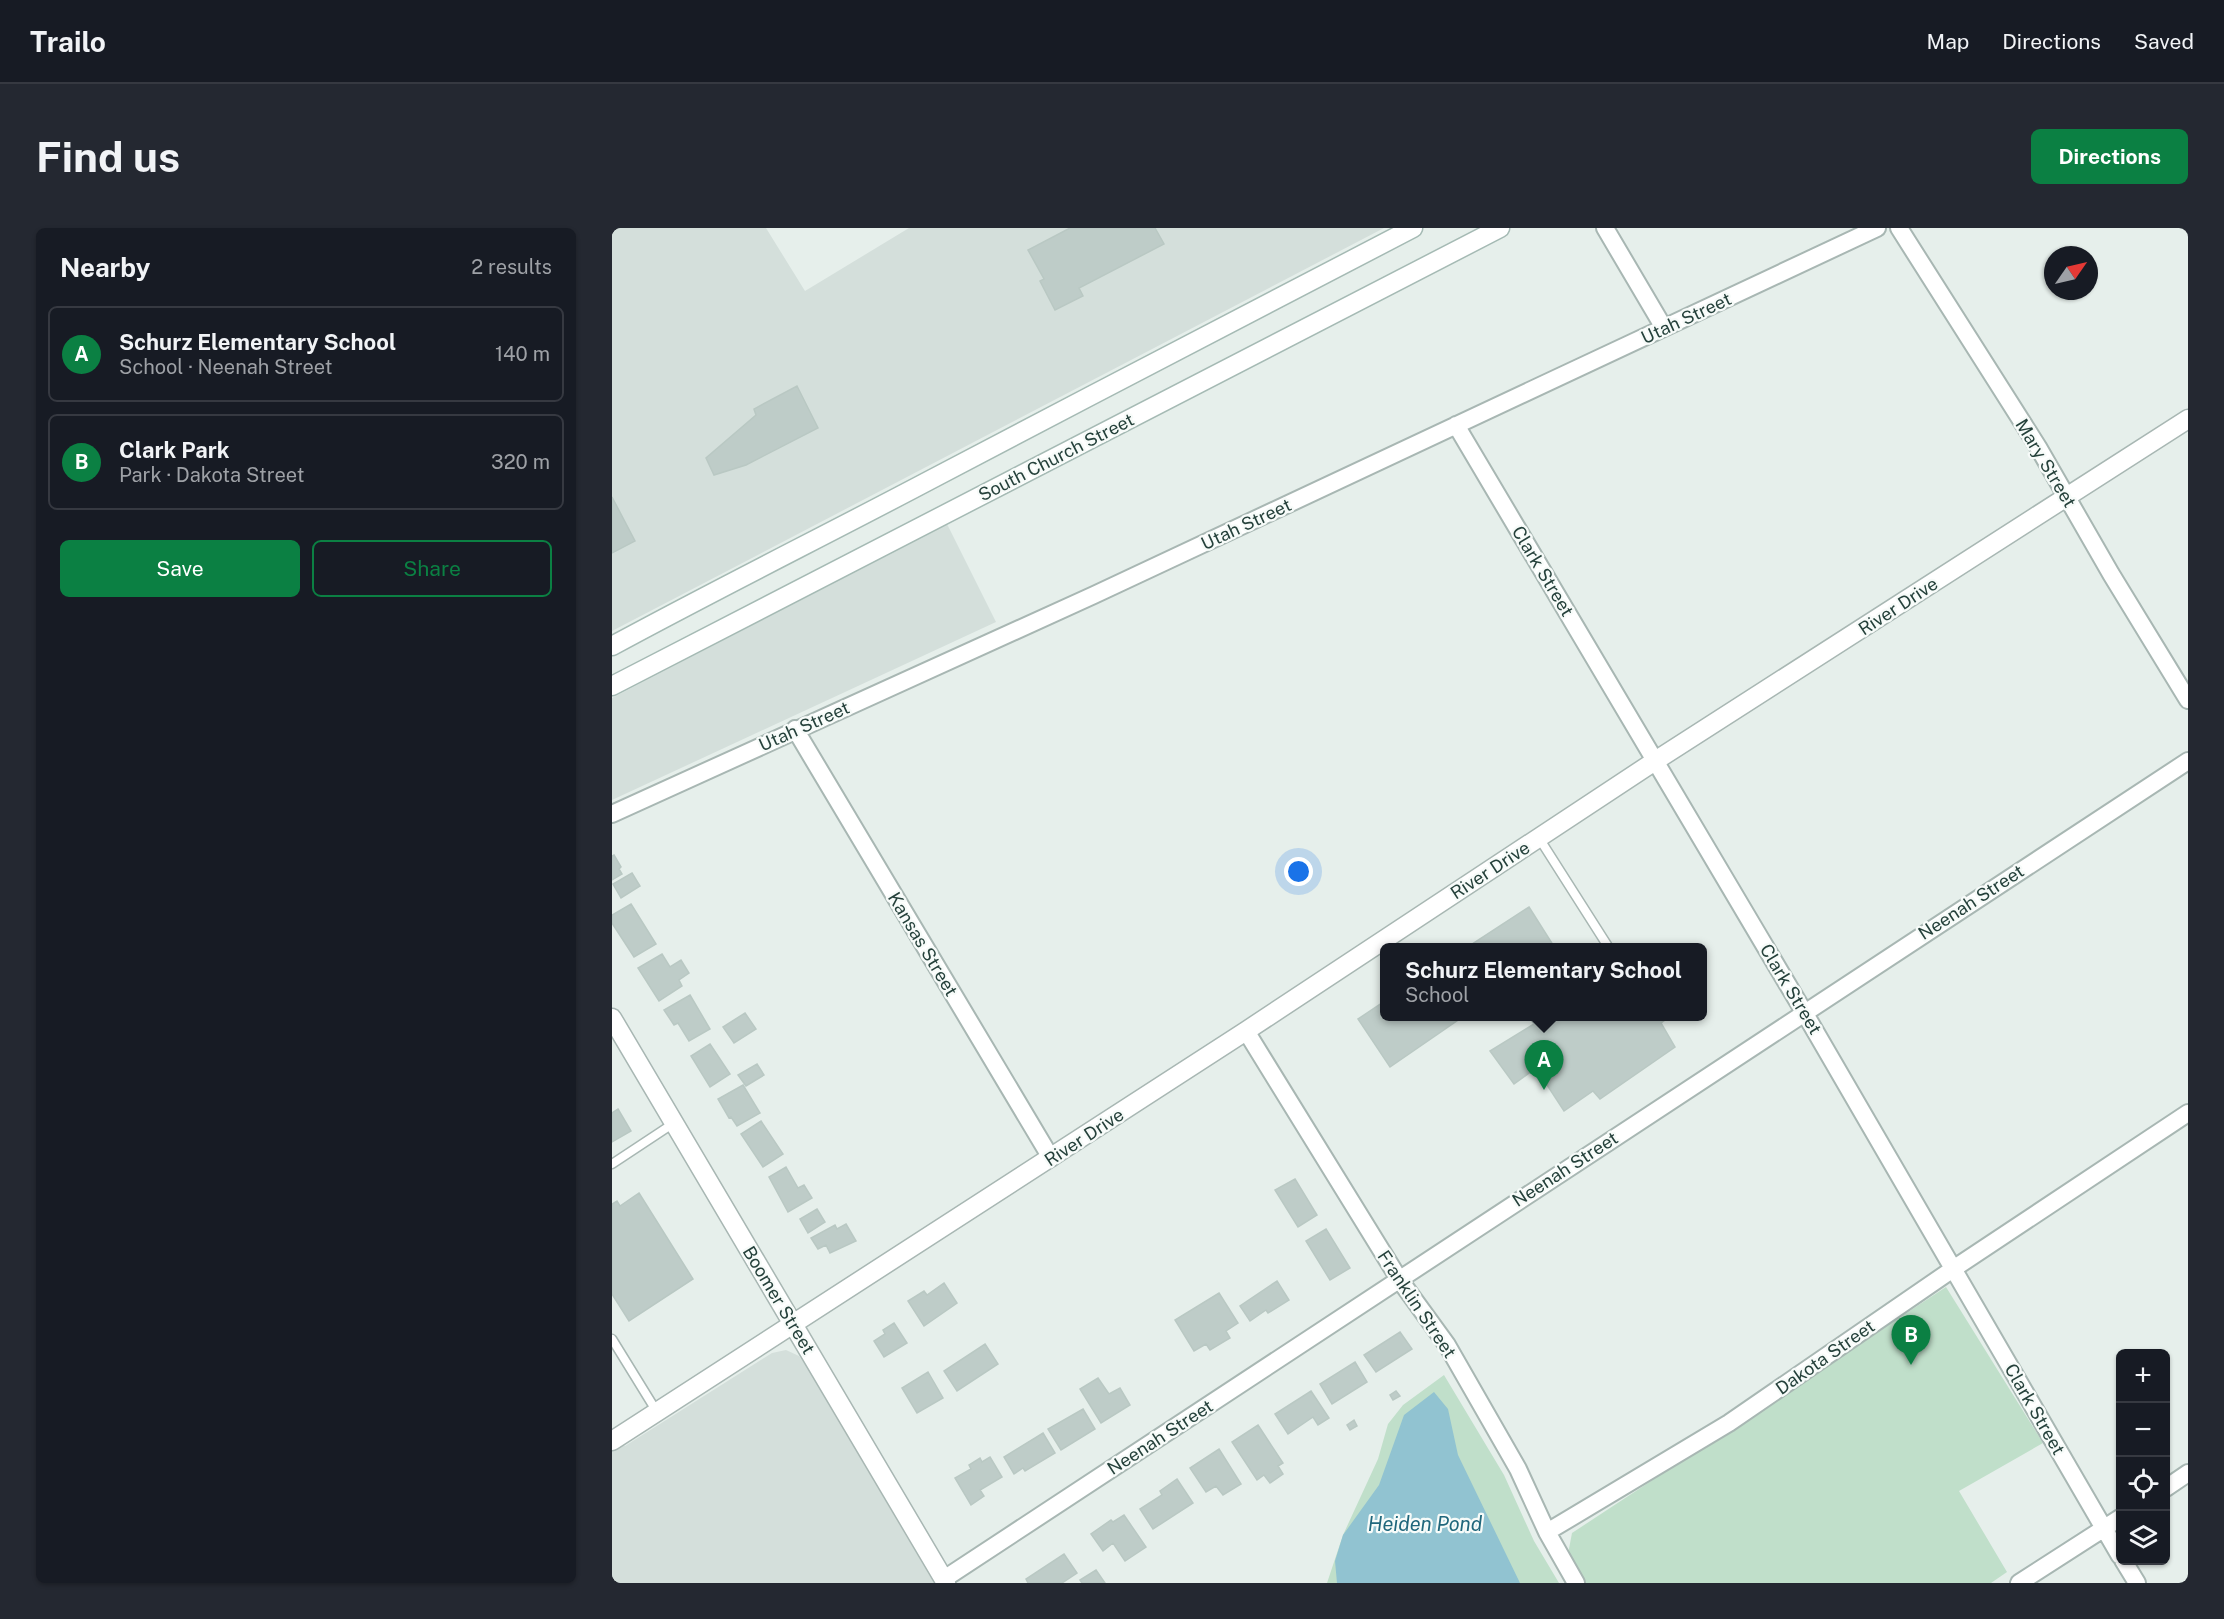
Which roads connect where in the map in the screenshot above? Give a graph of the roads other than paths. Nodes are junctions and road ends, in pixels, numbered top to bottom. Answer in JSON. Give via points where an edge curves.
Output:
{"nodes":[{"id":1,"x":1413,"y":228,"type":"edge"},
{"id":2,"x":1500,"y":228,"type":"edge"},
{"id":3,"x":1605,"y":228,"type":"edge"},
{"id":4,"x":1877,"y":228,"type":"edge"},
{"id":5,"x":1899,"y":228,"type":"edge"},
{"id":6,"x":1664,"y":328,"type":"junction"},
{"id":7,"x":2188,"y":419,"type":"edge"},
{"id":8,"x":1456,"y":425,"type":"junction"},
{"id":9,"x":2067,"y":498,"type":"junction"},
{"id":10,"x":612,"y":646,"type":"edge"},
{"id":11,"x":612,"y":686,"type":"edge"},
{"id":12,"x":2188,"y":700,"type":"edge"},
{"id":13,"x":795,"y":729,"type":"junction"},
{"id":14,"x":1655,"y":761,"type":"junction"},
{"id":15,"x":2188,"y":761,"type":"edge"},
{"id":16,"x":612,"y":814,"type":"edge"},
{"id":17,"x":1539,"y":838,"type":"junction"},
{"id":18,"x":1380,"y":943,"type":"edge"},
{"id":19,"x":1380,"y":943,"type":"edge"},
{"id":20,"x":1606,"y":943,"type":"edge"},
{"id":21,"x":1804,"y":1012,"type":"junction"},
{"id":22,"x":612,"y":1018,"type":"edge"},
{"id":23,"x":1246,"y":1032,"type":"junction"},
{"id":24,"x":2188,"y":1113,"type":"edge"},
{"id":25,"x":674,"y":1123,"type":"junction"},
{"id":26,"x":1051,"y":1158,"type":"junction"},
{"id":27,"x":612,"y":1164,"type":"edge"},
{"id":28,"x":1953,"y":1269,"type":"junction"},
{"id":29,"x":1399,"y":1279,"type":"junction"},
{"id":30,"x":794,"y":1325,"type":"junction"},
{"id":31,"x":612,"y":1339,"type":"edge"},
{"id":32,"x":657,"y":1412,"type":"junction"},
{"id":33,"x":612,"y":1441,"type":"edge"},
{"id":34,"x":2188,"y":1473,"type":"edge"},
{"id":35,"x":2170,"y":1485,"type":"edge"},
{"id":36,"x":2116,"y":1521,"type":"edge"},
{"id":37,"x":2104,"y":1528,"type":"junction"},
{"id":38,"x":1547,"y":1532,"type":"junction"},
{"id":39,"x":2116,"y":1548,"type":"edge"},
{"id":40,"x":2126,"y":1565,"type":"edge"},
{"id":41,"x":945,"y":1581,"type":"edge"},
{"id":42,"x":1576,"y":1583,"type":"edge"},
{"id":43,"x":2019,"y":1583,"type":"edge"},
{"id":44,"x":2137,"y":1583,"type":"edge"}],
"edges":[{"from":1,"to":10,"type":"street","name":"South Church Street"},
{"from":2,"to":11,"type":"street","name":"South Church Street"},
{"from":3,"to":6,"type":"street"},
{"from":4,"to":6,"type":"street","name":"Utah Street"},
{"from":5,"to":9,"type":"street","name":"Mary Street"},
{"from":6,"to":8,"type":"street","name":"Utah Street"},
{"from":7,"to":9,"type":"street","name":"River Drive"},
{"from":8,"to":13,"type":"street","name":"Utah Street","via":[[1094,595]]},
{"from":8,"to":14,"type":"street","name":"Clark Street"},
{"from":9,"to":12,"type":"street","name":"Mary Street"},
{"from":9,"to":14,"type":"street","name":"River Drive"},
{"from":13,"to":16,"type":"street","name":"Utah Street"},
{"from":13,"to":26,"type":"street","name":"Kansas Street"},
{"from":14,"to":17,"type":"street","name":"River Drive"},
{"from":14,"to":21,"type":"street","name":"Clark Street"},
{"from":15,"to":21,"type":"street","name":"Neenah Street"},
{"from":17,"to":19,"type":"street","name":"River Drive"},
{"from":17,"to":20,"type":"lane"},
{"from":18,"to":23,"type":"street","name":"River Drive"},
{"from":21,"to":28,"type":"street","name":"Clark Street"},
{"from":21,"to":29,"type":"street","name":"Neenah Street"},
{"from":22,"to":25,"type":"street","name":"Boomer Street"},
{"from":23,"to":26,"type":"street","name":"River Drive"},
{"from":23,"to":29,"type":"street","name":"Franklin Street"},
{"from":24,"to":28,"type":"street","name":"Dakota Street"},
{"from":25,"to":27,"type":"lane"},
{"from":25,"to":30,"type":"street","name":"Boomer Street"},
{"from":26,"to":30,"type":"street","name":"River Drive"},
{"from":28,"to":37,"type":"street","name":"Clark Street"},
{"from":28,"to":38,"type":"street","name":"Dakota Street","via":[[1730,1423]]},
{"from":29,"to":38,"type":"street","name":"Franklin Street","via":[[1447,1345],[1518,1469]]},
{"from":29,"to":41,"type":"street","name":"Neenah Street"},
{"from":30,"to":32,"type":"street","name":"River Drive"},
{"from":30,"to":41,"type":"street","name":"Boomer Street"},
{"from":31,"to":32,"type":"lane"},
{"from":32,"to":33,"type":"street","name":"River Drive"},
{"from":34,"to":35,"type":"street"},
{"from":36,"to":37,"type":"street"},
{"from":37,"to":39,"type":"street","name":"Clark Street"},
{"from":37,"to":43,"type":"street"},
{"from":38,"to":42,"type":"street","name":"Franklin Street"},
{"from":40,"to":44,"type":"street"}]}
